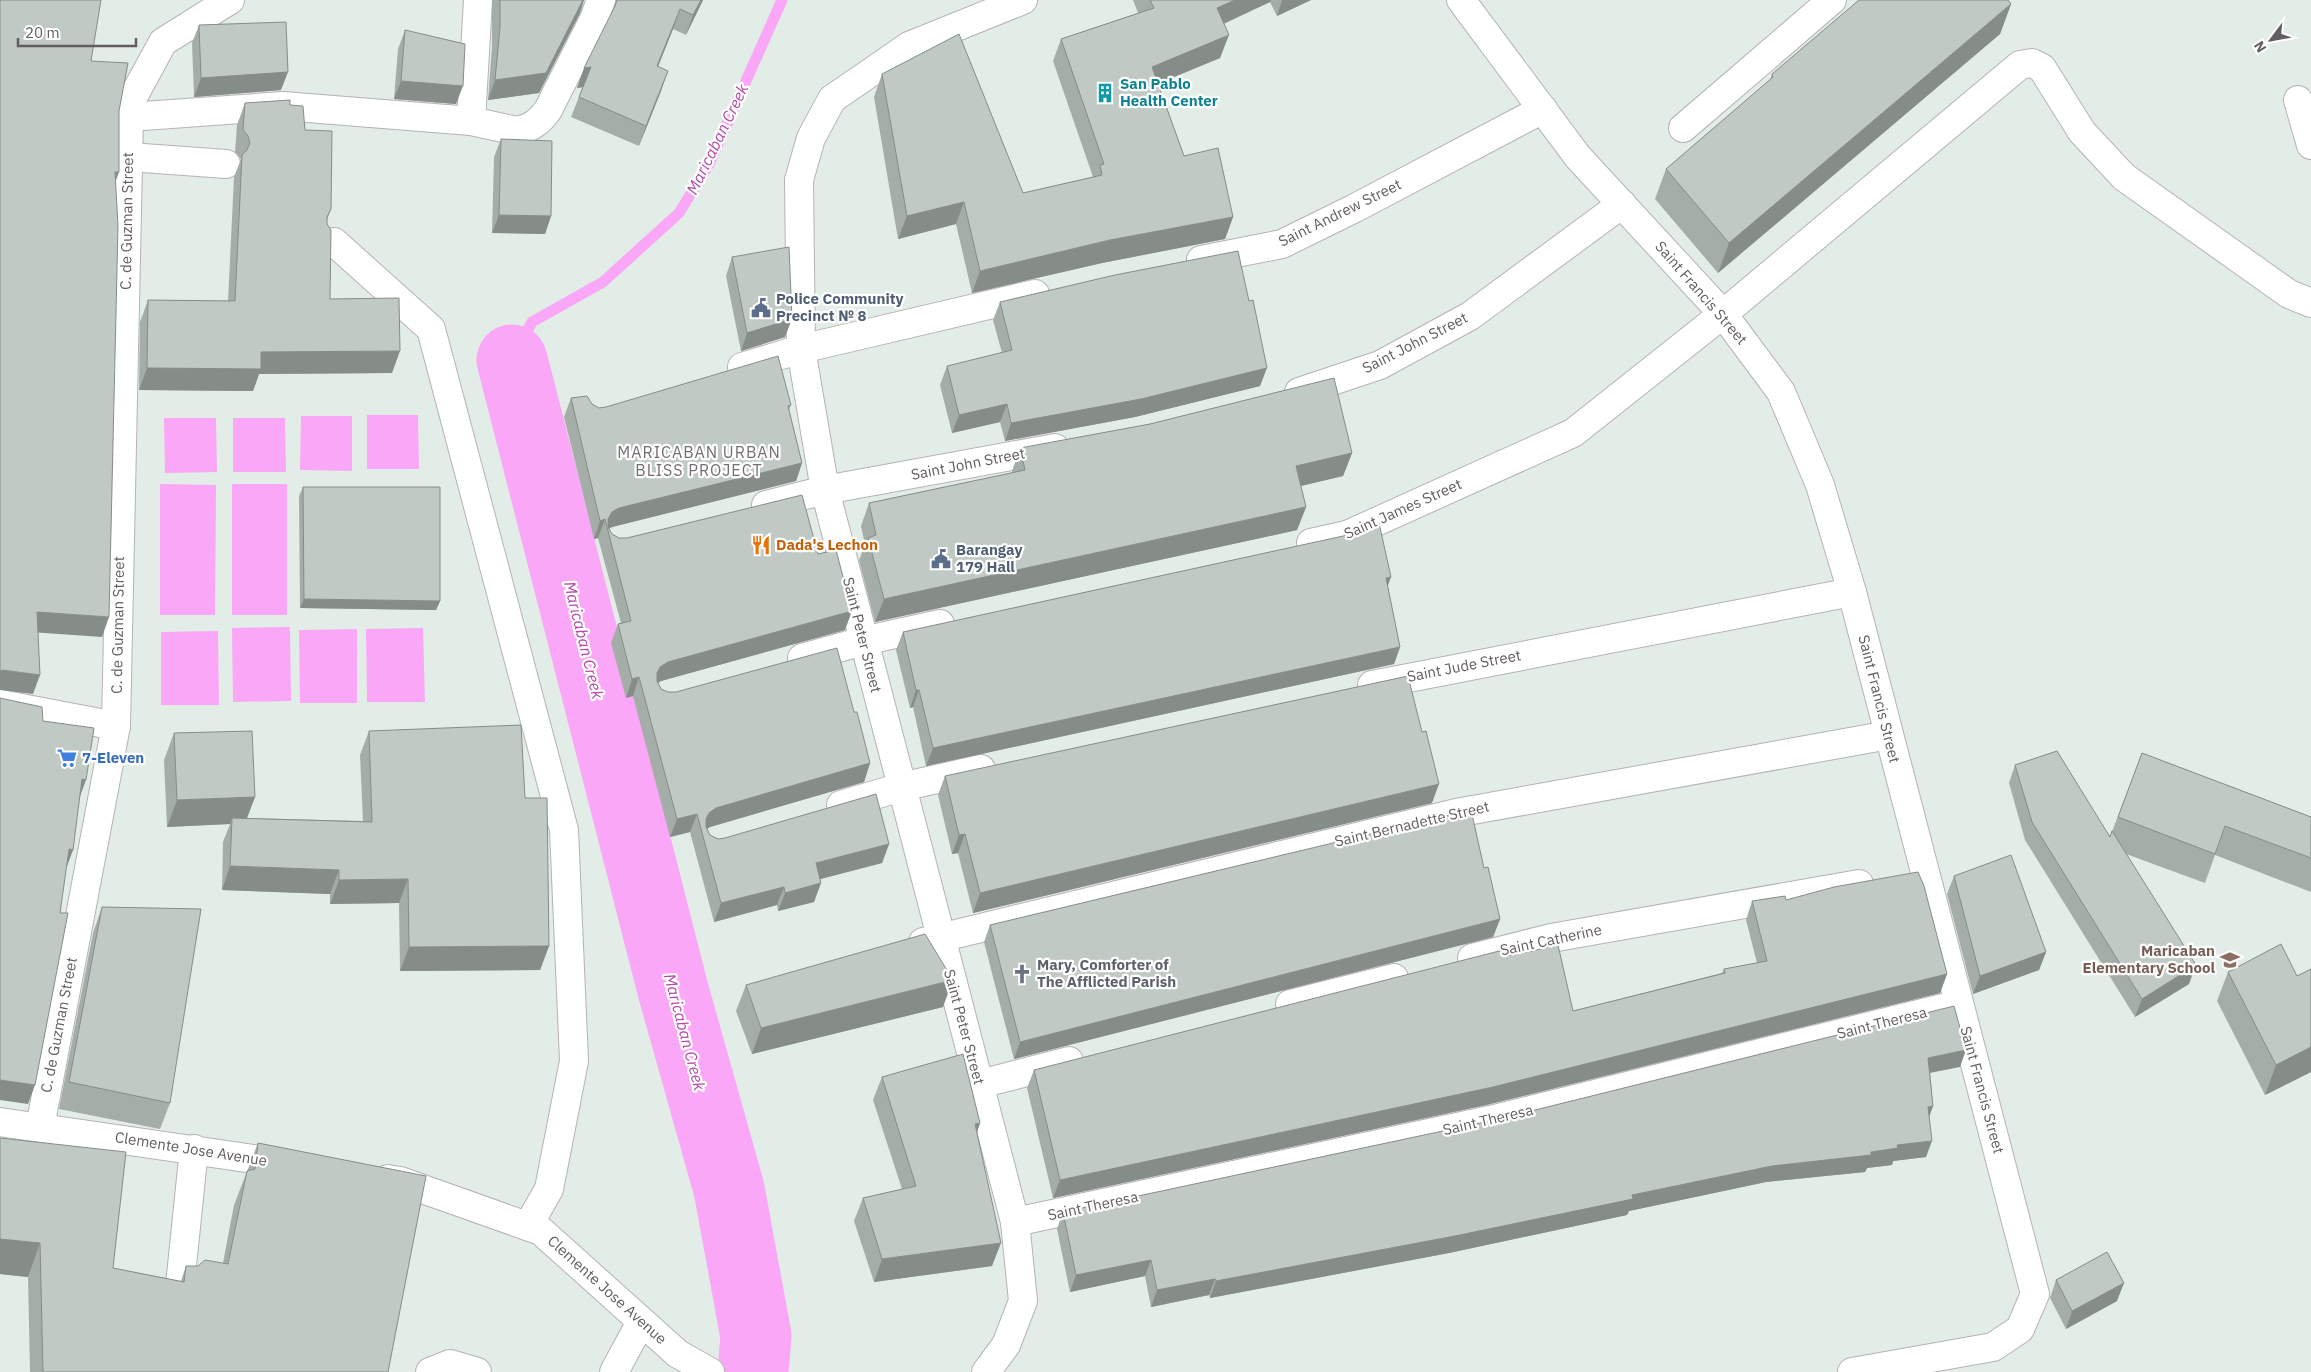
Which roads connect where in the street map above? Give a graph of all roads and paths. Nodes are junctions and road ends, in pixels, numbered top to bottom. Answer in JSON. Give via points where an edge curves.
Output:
{"nodes":[{"id":1,"x":230,"y":0,"type":"edge"},
{"id":2,"x":478,"y":0,"type":"edge"},
{"id":3,"x":601,"y":0,"type":"edge"},
{"id":4,"x":1023,"y":0,"type":"edge"},
{"id":5,"x":1461,"y":0,"type":"edge"},
{"id":6,"x":1832,"y":0,"type":"edge"},
{"id":7,"x":2298,"y":100,"type":"dead end"},
{"id":8,"x":1543,"y":109,"type":"junction"},
{"id":9,"x":129,"y":117,"type":"junction"},
{"id":10,"x":471,"y":121,"type":"junction"},
{"id":11,"x":1683,"y":128,"type":"dead end"},
{"id":12,"x":2311,"y":145,"type":"edge"},
{"id":13,"x":129,"y":157,"type":"junction"},
{"id":14,"x":226,"y":164,"type":"dead end"},
{"id":15,"x":1622,"y":204,"type":"junction"},
{"id":16,"x":334,"y":242,"type":"dead end"},
{"id":17,"x":1174,"y":265,"type":"edge"},
{"id":18,"x":1058,"y":289,"type":"edge"},
{"id":19,"x":2311,"y":303,"type":"edge"},
{"id":20,"x":1723,"y":314,"type":"junction"},
{"id":21,"x":801,"y":349,"type":"junction"},
{"id":22,"x":716,"y":374,"type":"edge"},
{"id":23,"x":1278,"y":398,"type":"edge"},
{"id":24,"x":1079,"y":443,"type":"edge"},
{"id":25,"x":825,"y":490,"type":"junction"},
{"id":26,"x":740,"y":512,"type":"edge"},
{"id":27,"x":1289,"y":548,"type":"edge"},
{"id":28,"x":1852,"y":592,"type":"junction"},
{"id":29,"x":960,"y":620,"type":"edge"},
{"id":30,"x":863,"y":641,"type":"junction"},
{"id":31,"x":778,"y":665,"type":"edge"},
{"id":32,"x":1350,"y":689,"type":"edge"},
{"id":33,"x":0,"y":704,"type":"edge"},
{"id":34,"x":116,"y":726,"type":"junction"},
{"id":35,"x":1889,"y":735,"type":"junction"},
{"id":36,"x":1008,"y":763,"type":"edge"},
{"id":37,"x":901,"y":787,"type":"junction"},
{"id":38,"x":817,"y":812,"type":"edge"},
{"id":39,"x":1905,"y":876,"type":"junction"},
{"id":40,"x":940,"y":937,"type":"junction"},
{"id":41,"x":903,"y":947,"type":"edge"},
{"id":42,"x":1449,"y":964,"type":"edge"},
{"id":43,"x":1421,"y":971,"type":"edge"},
{"id":44,"x":1959,"y":1004,"type":"junction"},
{"id":45,"x":1269,"y":1010,"type":"edge"},
{"id":46,"x":1095,"y":1054,"type":"edge"},
{"id":47,"x":980,"y":1084,"type":"junction"},
{"id":48,"x":0,"y":1122,"type":"edge"},
{"id":49,"x":40,"y":1126,"type":"junction"},
{"id":50,"x":194,"y":1149,"type":"junction"},
{"id":51,"x":312,"y":1167,"type":"edge"},
{"id":52,"x":361,"y":1175,"type":"edge"},
{"id":53,"x":1015,"y":1222,"type":"junction"},
{"id":54,"x":528,"y":1226,"type":"junction"},
{"id":55,"x":180,"y":1285,"type":"edge"},
{"id":56,"x":641,"y":1322,"type":"junction"},
{"id":57,"x":689,"y":1366,"type":"edge"},
{"id":58,"x":430,"y":1372,"type":"edge"},
{"id":59,"x":477,"y":1372,"type":"edge"},
{"id":60,"x":614,"y":1372,"type":"edge"},
{"id":61,"x":986,"y":1372,"type":"edge"},
{"id":62,"x":1852,"y":1372,"type":"edge"}],
"edges":[{"from":1,"to":9,"type":"street","name":"C. de Guzman Street","via":[[163,42],[133,97]]},
{"from":2,"to":10,"type":"street"},
{"from":3,"to":10,"type":"street","via":[[556,96],[540,121],[517,131]]},
{"from":4,"to":21,"type":"street","name":"Saint Peter Street","via":[[909,46],[832,99],[811,138],[800,180]]},
{"from":5,"to":8,"type":"street","name":"Saint Francis Street"},
{"from":6,"to":11,"type":"street"},
{"from":7,"to":12,"type":"street"},
{"from":8,"to":15,"type":"street","name":"Saint Francis Street","via":[[1578,157]]},
{"from":8,"to":17,"type":"street","name":"Saint Andrew Street","via":[[1282,244]]},
{"from":9,"to":10,"type":"street","via":[[283,106]]},
{"from":9,"to":13,"type":"street","name":"C. de Guzman Street"},
{"from":13,"to":14,"type":"street"},
{"from":13,"to":34,"type":"street","name":"C. de Guzman Street"},
{"from":15,"to":20,"type":"street","name":"Saint Francis Street"},
{"from":15,"to":23,"type":"street","name":"Saint John Street","via":[[1470,316],[1380,365]]},
{"from":16,"to":54,"type":"street","via":[[432,329],[564,830],[574,1062],[549,1189]]},
{"from":18,"to":21,"type":"street"},
{"from":19,"to":20,"type":"street","name":"Saint James Street","via":[[2289,294],[2124,177],[2082,132],[2042,68],[2032,63],[2020,64]]},
{"from":20,"to":27,"type":"street","name":"Saint James Street","via":[[1572,433],[1347,535]]},
{"from":20,"to":28,"type":"street","name":"Saint Francis Street","via":[[1781,392],[1820,485]]},
{"from":21,"to":22,"type":"street"},
{"from":21,"to":25,"type":"street","name":"Saint Peter Street"},
{"from":24,"to":25,"type":"street","name":"Saint John Street"},
{"from":25,"to":26,"type":"street","name":"Saint John Street"},
{"from":25,"to":30,"type":"street","name":"Saint Peter Street"},
{"from":28,"to":32,"type":"street","name":"Saint Jude Street"},
{"from":28,"to":35,"type":"street","name":"Saint Francis Street"},
{"from":29,"to":30,"type":"street"},
{"from":30,"to":31,"type":"street"},
{"from":30,"to":37,"type":"street","name":"Saint Peter Street"},
{"from":33,"to":34,"type":"street"},
{"from":34,"to":49,"type":"street","name":"C. de Guzman Street"},
{"from":35,"to":39,"type":"street","name":"Saint Francis Street"},
{"from":35,"to":40,"type":"street","name":"Saint Bernadette Street","via":[[1456,813]]},
{"from":36,"to":37,"type":"street"},
{"from":37,"to":38,"type":"street"},
{"from":37,"to":40,"type":"street","name":"Saint Peter Street"},
{"from":39,"to":42,"type":"street","name":"Saint Catherine","via":[[1552,938]]},
{"from":39,"to":44,"type":"street","name":"Saint Francis Street"},
{"from":40,"to":41,"type":"street","name":"Saint Bernadette Street"},
{"from":40,"to":47,"type":"street","name":"Saint Peter Street"},
{"from":43,"to":45,"type":"street"},
{"from":44,"to":53,"type":"street","name":"Saint Theresa","via":[[1490,1120]]},
{"from":44,"to":62,"type":"street","name":"Saint Francis Street","via":[[2035,1294],[2020,1329],[1993,1347]]},
{"from":46,"to":47,"type":"street"},
{"from":47,"to":53,"type":"street","name":"Saint Peter Street"},
{"from":48,"to":49,"type":"street","name":"Clemente Jose Avenue"},
{"from":49,"to":50,"type":"street","name":"Clemente Jose Avenue"},
{"from":50,"to":51,"type":"street","name":"Clemente Jose Avenue"},
{"from":50,"to":55,"type":"street"},
{"from":52,"to":54,"type":"street","name":"Clemente Jose Avenue","via":[[400,1181]]},
{"from":53,"to":61,"type":"street","name":"Saint Peter Street","via":[[1023,1301],[1006,1345]]},
{"from":54,"to":56,"type":"street","name":"Clemente Jose Avenue","via":[[540,1231]]},
{"from":56,"to":57,"type":"street","name":"Clemente Jose Avenue"},
{"from":56,"to":60,"type":"street"},
{"from":58,"to":59,"type":"street","via":[[450,1364]]}]}
